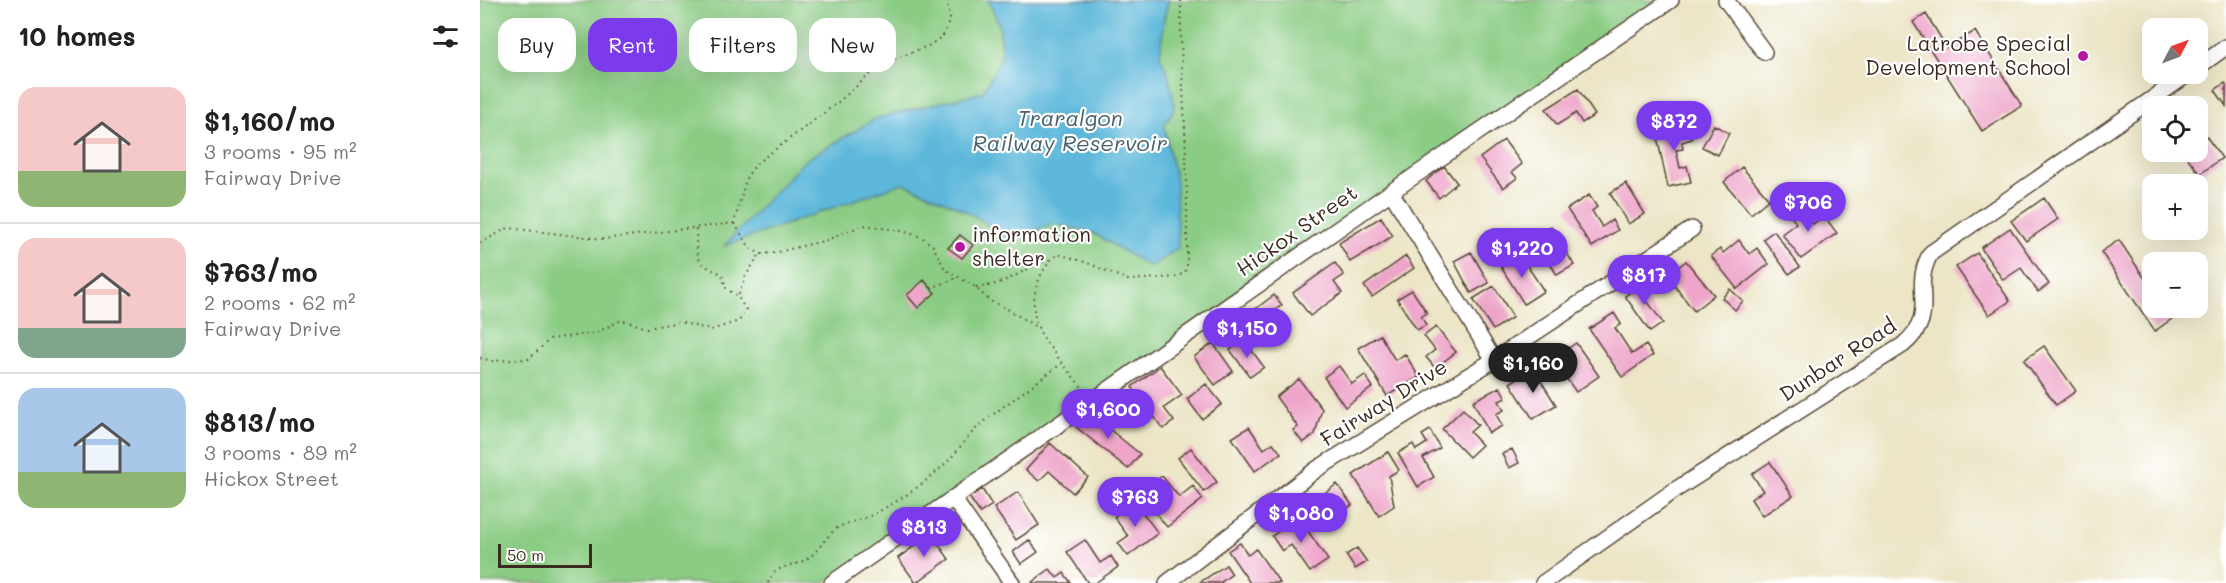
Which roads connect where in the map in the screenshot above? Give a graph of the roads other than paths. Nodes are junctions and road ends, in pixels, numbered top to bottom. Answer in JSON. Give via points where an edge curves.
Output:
{"nodes":[{"id":1,"x":1671,"y":0,"type":"edge"},
{"id":2,"x":1726,"y":0,"type":"edge"},
{"id":3,"x":2226,"y":47,"type":"edge"},
{"id":4,"x":1764,"y":52,"type":"dead end"},
{"id":5,"x":2208,"y":60,"type":"edge"},
{"id":6,"x":2174,"y":84,"type":"edge"},
{"id":7,"x":1391,"y":192,"type":"junction"},
{"id":8,"x":1692,"y":229,"type":"dead end"},
{"id":9,"x":1494,"y":360,"type":"junction"},
{"id":10,"x":953,"y":498,"type":"junction"},
{"id":11,"x":832,"y":583,"type":"edge"},
{"id":12,"x":1012,"y":583,"type":"edge"},
{"id":13,"x":1167,"y":583,"type":"edge"},
{"id":14,"x":1543,"y":583,"type":"edge"}],
"edges":[{"from":1,"to":7,"type":"street","name":"Hickox Street"},
{"from":2,"to":4,"type":"street"},
{"from":3,"to":5,"type":"street"},
{"from":6,"to":14,"type":"street","name":"Dunbar Road","via":[[1930,253],[1922,273],[1920,328],[1904,345],[1675,490]]},
{"from":7,"to":9,"type":"street"},
{"from":7,"to":10,"type":"street","name":"Hickox Street"},
{"from":8,"to":9,"type":"street","name":"Fairway Drive"},
{"from":9,"to":13,"type":"street","name":"Fairway Drive","via":[[1317,469]]},
{"from":10,"to":11,"type":"street","name":"Hickox Street"},
{"from":10,"to":12,"type":"street"}]}
